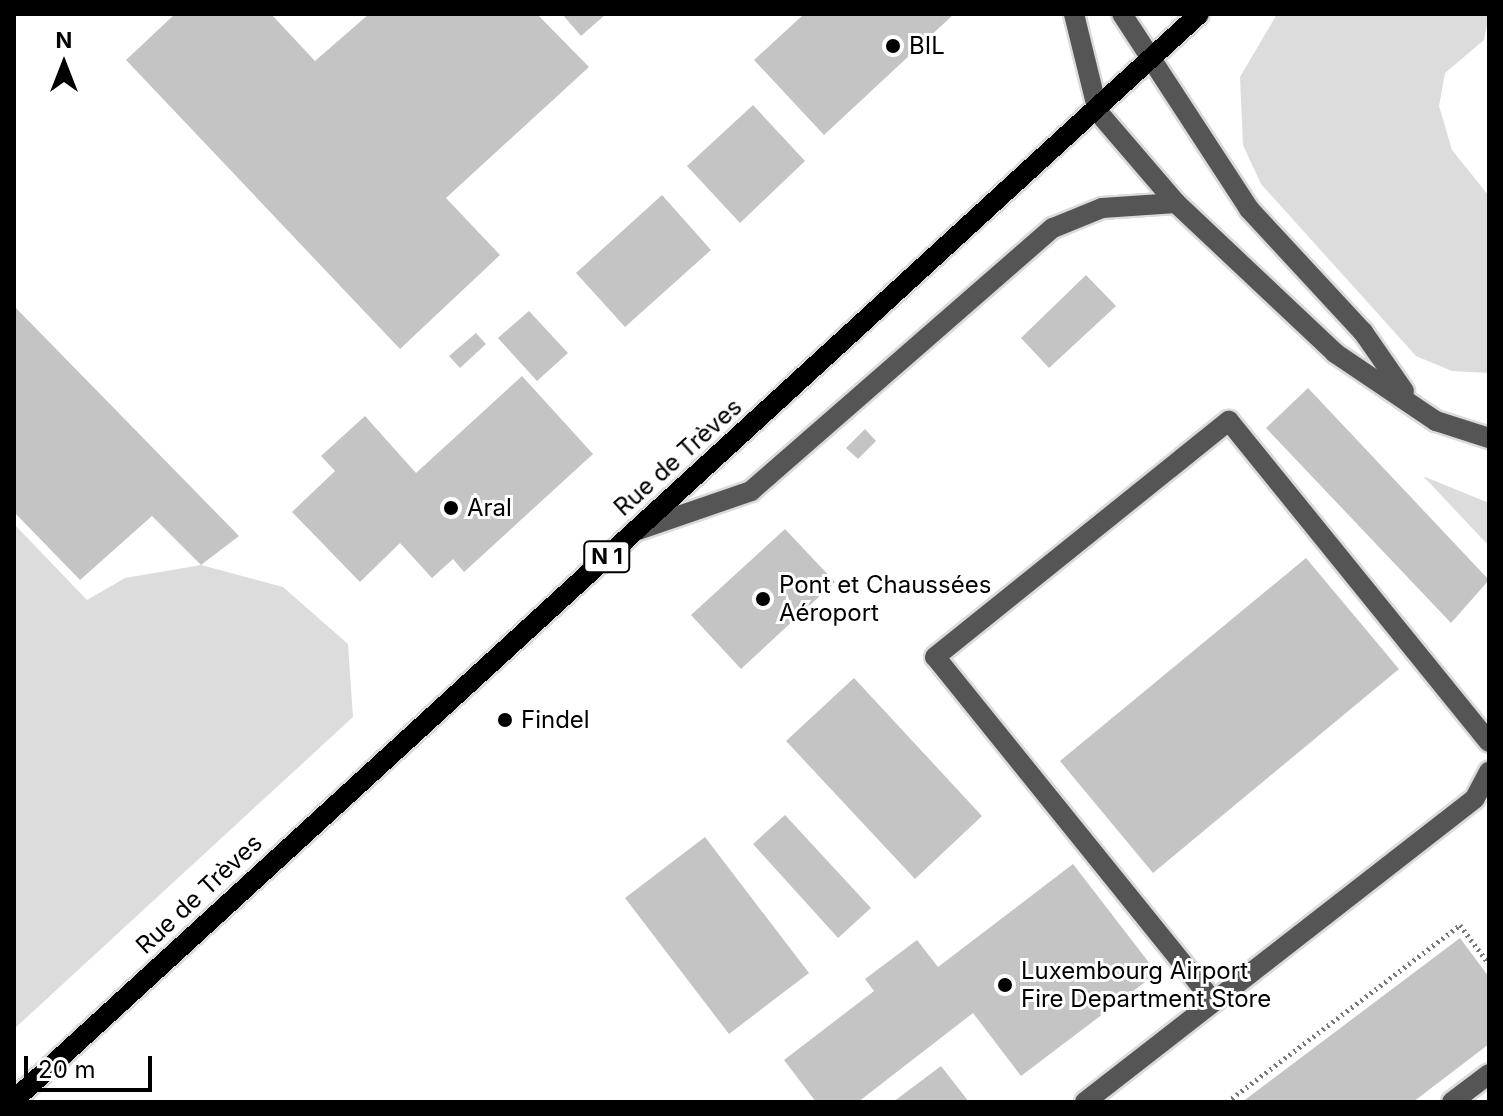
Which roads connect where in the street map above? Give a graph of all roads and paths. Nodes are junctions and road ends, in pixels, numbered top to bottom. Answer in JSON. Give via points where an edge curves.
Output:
{"nodes":[{"id":1,"x":1074,"y":14,"type":"edge"},
{"id":2,"x":1122,"y":14,"type":"edge"},
{"id":3,"x":1199,"y":14,"type":"edge"},
{"id":4,"x":1151,"y":62,"type":"junction"},
{"id":5,"x":1098,"y":112,"type":"junction"},
{"id":6,"x":1176,"y":203,"type":"junction"},
{"id":7,"x":1409,"y":399,"type":"junction"},
{"id":8,"x":1489,"y":438,"type":"edge"},
{"id":9,"x":635,"y":531,"type":"junction"},
{"id":10,"x":1489,"y":742,"type":"edge"},
{"id":11,"x":1489,"y":772,"type":"edge"},
{"id":12,"x":1482,"y":804,"type":"edge"},
{"id":13,"x":1489,"y":964,"type":"edge"},
{"id":14,"x":1213,"y":1001,"type":"junction"},
{"id":15,"x":1489,"y":1074,"type":"edge"},
{"id":16,"x":14,"y":1100,"type":"edge"},
{"id":17,"x":1085,"y":1102,"type":"edge"},
{"id":18,"x":1227,"y":1102,"type":"edge"},
{"id":19,"x":1452,"y":1102,"type":"edge"}],
"edges":[{"from":1,"to":5,"type":"street"},
{"from":2,"to":4,"type":"street"},
{"from":3,"to":4,"type":"main road","name":"Rue de Trèves","number":"N 1"},
{"from":4,"to":5,"type":"main road","name":"Rue de Trèves","number":"N 1"},
{"from":4,"to":7,"type":"street","via":[[1249,209],[1363,332]]},
{"from":5,"to":6,"type":"street"},
{"from":5,"to":9,"type":"main road","name":"Rue de Trèves","number":"N 1"},
{"from":6,"to":7,"type":"street","via":[[1335,353]]},
{"from":6,"to":9,"type":"street","via":[[1102,208],[1053,228],[751,491]]},
{"from":7,"to":8,"type":"street","via":[[1436,421]]},
{"from":9,"to":16,"type":"main road","name":"Rue de Trèves","number":"N 1"},
{"from":10,"to":14,"type":"street","via":[[1229,421],[935,657]]},
{"from":11,"to":12,"type":"street"},
{"from":12,"to":14,"type":"street"},
{"from":13,"to":18,"type":"path","via":[[1460,925]]},
{"from":14,"to":17,"type":"street"},
{"from":15,"to":19,"type":"street"}]}
